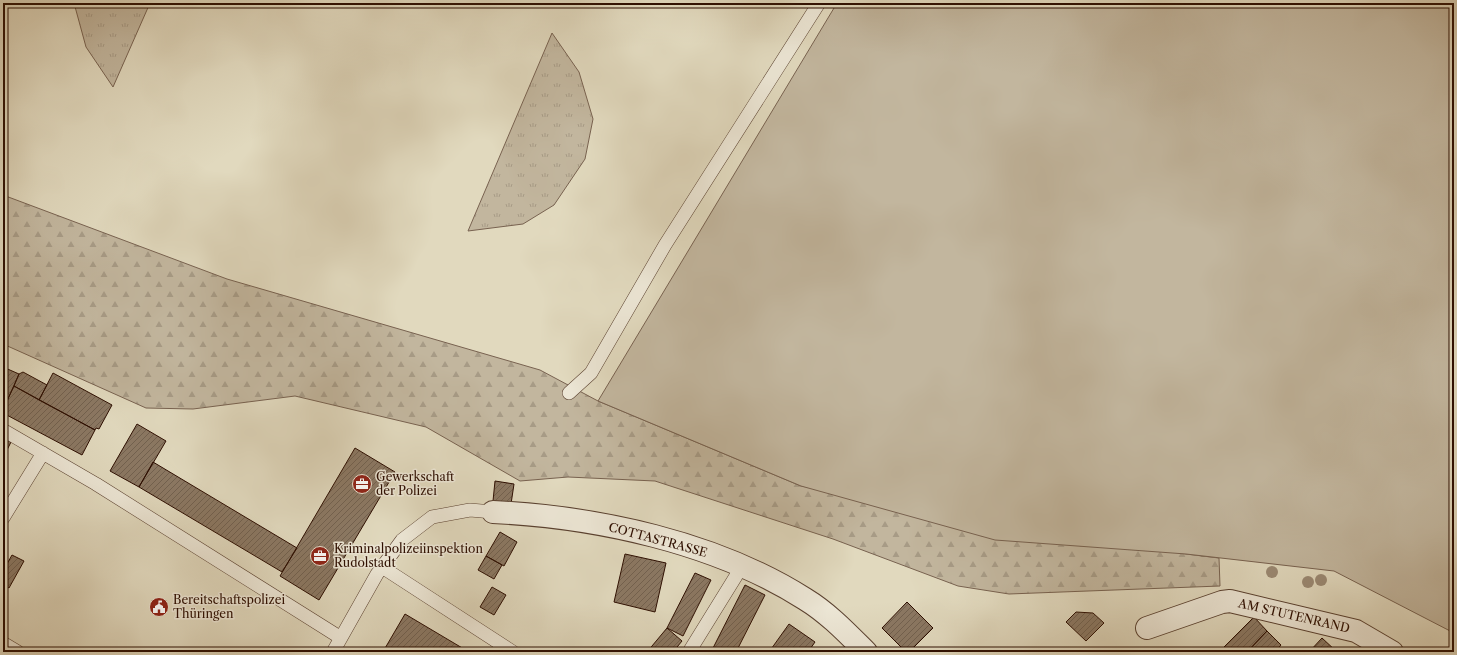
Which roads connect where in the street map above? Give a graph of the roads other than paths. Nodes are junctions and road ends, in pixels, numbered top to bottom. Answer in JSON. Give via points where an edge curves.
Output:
{"nodes":[{"id":1,"x":819,"y":3,"type":"edge"},
{"id":2,"x":569,"y":393,"type":"dead end"},
{"id":3,"x":3,"y":430,"type":"edge"},
{"id":4,"x":43,"y":453,"type":"junction"},
{"id":5,"x":493,"y":512,"type":"joint"},
{"id":6,"x":3,"y":518,"type":"edge"},
{"id":7,"x":741,"y":565,"type":"junction"},
{"id":8,"x":382,"y":567,"type":"junction"},
{"id":9,"x":1147,"y":628,"type":"dead end"},
{"id":10,"x":341,"y":638,"type":"junction"},
{"id":11,"x":3,"y":643,"type":"edge"},
{"id":12,"x":18,"y":652,"type":"edge"},
{"id":13,"x":333,"y":652,"type":"edge"},
{"id":14,"x":513,"y":652,"type":"edge"},
{"id":15,"x":689,"y":652,"type":"edge"},
{"id":16,"x":866,"y":652,"type":"edge"},
{"id":17,"x":1392,"y":652,"type":"edge"}],
"edges":[{"from":1,"to":2,"type":"lane","via":[[665,245],[591,373]]},
{"from":3,"to":4,"type":"lane"},
{"from":4,"to":6,"type":"lane"},
{"from":4,"to":10,"type":"lane"},
{"from":5,"to":7,"type":"street","name":"COTTASTRASSE","via":[[531,514],[610,526],[687,545]]},
{"from":5,"to":8,"type":"lane","via":[[470,510],[432,517],[402,540]]},
{"from":7,"to":15,"type":"lane"},
{"from":7,"to":16,"type":"street","name":"COTTASTRASSE","via":[[806,599]]},
{"from":8,"to":10,"type":"lane"},
{"from":8,"to":14,"type":"lane"},
{"from":9,"to":17,"type":"street","name":"AM STUTENRAND","via":[[1230,601],[1356,631]]},
{"from":10,"to":13,"type":"lane"},
{"from":11,"to":12,"type":"lane"}]}
